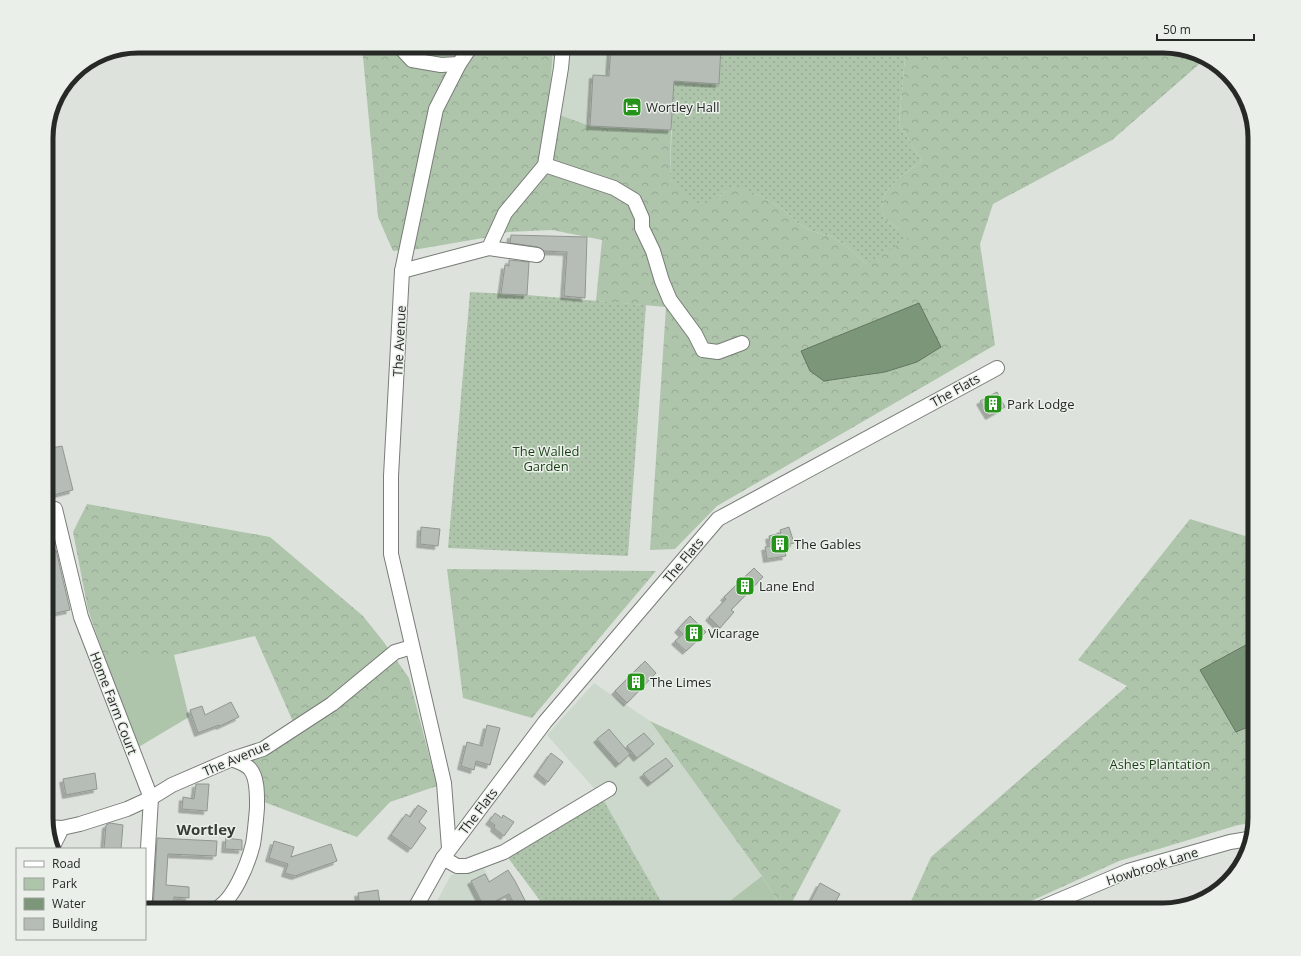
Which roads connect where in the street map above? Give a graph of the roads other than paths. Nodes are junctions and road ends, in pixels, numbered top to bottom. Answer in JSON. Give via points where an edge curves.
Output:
{"nodes":[{"id":1,"x":406,"y":53,"type":"edge"},
{"id":2,"x":466,"y":53,"type":"edge"},
{"id":3,"x":562,"y":53,"type":"edge"},
{"id":4,"x":459,"y":64,"type":"junction"},
{"id":5,"x":545,"y":165,"type":"junction"},
{"id":6,"x":489,"y":248,"type":"junction"},
{"id":7,"x":537,"y":255,"type":"dead end"},
{"id":8,"x":402,"y":271,"type":"junction"},
{"id":9,"x":742,"y":343,"type":"dead end"},
{"id":10,"x":997,"y":368,"type":"dead end"},
{"id":11,"x":55,"y":509,"type":"dead end"},
{"id":12,"x":412,"y":647,"type":"junction"},
{"id":13,"x":263,"y":749,"type":"junction"},
{"id":14,"x":232,"y":759,"type":"junction"},
{"id":15,"x":251,"y":770,"type":"junction"},
{"id":16,"x":609,"y":789,"type":"dead end"},
{"id":17,"x":151,"y":798,"type":"junction"},
{"id":18,"x":54,"y":827,"type":"edge"},
{"id":19,"x":62,"y":828,"type":"junction"},
{"id":20,"x":56,"y":839,"type":"edge"},
{"id":21,"x":1245,"y":840,"type":"edge"},
{"id":22,"x":446,"y":853,"type":"junction"},
{"id":23,"x":146,"y":882,"type":"edge"},
{"id":24,"x":224,"y":903,"type":"edge"},
{"id":25,"x":418,"y":903,"type":"edge"},
{"id":26,"x":1053,"y":903,"type":"edge"}],
"edges":[{"from":1,"to":4,"type":"street","via":[[412,60],[441,65]]},
{"from":2,"to":4,"type":"street","name":"The Avenue"},
{"from":3,"to":5,"type":"street"},
{"from":4,"to":8,"type":"street","name":"The Avenue","via":[[436,109]]},
{"from":5,"to":6,"type":"street","via":[[505,213]]},
{"from":5,"to":9,"type":"street","via":[[614,188],[634,200],[670,300],[695,334],[703,350],[718,352]]},
{"from":6,"to":7,"type":"street"},
{"from":6,"to":8,"type":"street"},
{"from":8,"to":12,"type":"street","name":"The Avenue","via":[[391,476],[391,554]]},
{"from":10,"to":22,"type":"street","name":"The Flats","via":[[718,519],[545,722]]},
{"from":11,"to":17,"type":"street","name":"Home Farm Court","via":[[81,617]]},
{"from":12,"to":13,"type":"street","name":"The Avenue","via":[[395,652],[332,704]]},
{"from":12,"to":22,"type":"street","name":"The Avenue","via":[[444,784]]},
{"from":13,"to":14,"type":"street","name":"The Avenue"},
{"from":13,"to":15,"type":"street"},
{"from":14,"to":15,"type":"street"},
{"from":14,"to":17,"type":"street","name":"The Avenue","via":[[172,785]]},
{"from":15,"to":24,"type":"street","via":[[257,795],[253,844],[236,886]]},
{"from":16,"to":22,"type":"street","via":[[504,852],[467,866],[457,866]]},
{"from":17,"to":19,"type":"street","name":"The Avenue","via":[[127,809]]},
{"from":17,"to":23,"type":"street","name":"Home Farm Court"},
{"from":18,"to":19,"type":"street","name":"The Avenue"},
{"from":19,"to":20,"type":"street"},
{"from":21,"to":26,"type":"street","name":"Howbrook Lane","via":[[1128,871]]},
{"from":22,"to":25,"type":"street","name":"The Flats"}]}
